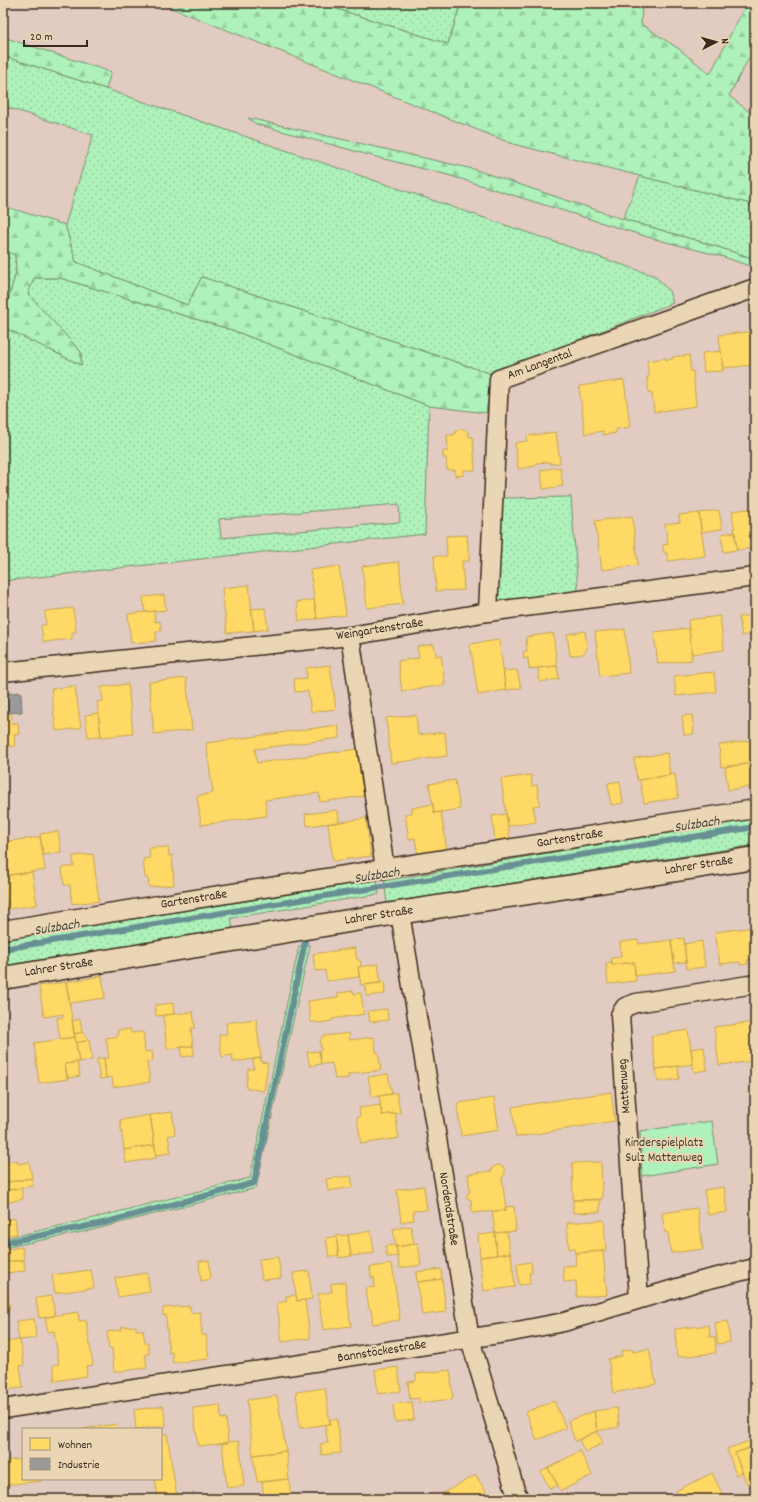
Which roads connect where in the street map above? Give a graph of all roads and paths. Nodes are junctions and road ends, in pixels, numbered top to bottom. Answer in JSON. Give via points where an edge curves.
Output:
{"nodes":[{"id":1,"x":755,"y":288,"type":"edge"},
{"id":2,"x":755,"y":577,"type":"edge"},
{"id":3,"x":488,"y":612,"type":"junction"},
{"id":4,"x":350,"y":636,"type":"junction"},
{"id":5,"x":3,"y":672,"type":"edge"},
{"id":6,"x":755,"y":809,"type":"edge"},
{"id":7,"x":755,"y":858,"type":"edge"},
{"id":8,"x":385,"y":869,"type":"junction"},
{"id":9,"x":400,"y":912,"type":"junction"},
{"id":10,"x":3,"y":930,"type":"edge"},
{"id":11,"x":3,"y":978,"type":"edge"},
{"id":12,"x":755,"y":984,"type":"edge"},
{"id":13,"x":755,"y":1268,"type":"edge"},
{"id":14,"x":639,"y":1299,"type":"junction"},
{"id":15,"x":470,"y":1339,"type":"junction"},
{"id":16,"x":3,"y":1409,"type":"edge"},
{"id":17,"x":520,"y":1499,"type":"edge"}],
"edges":[{"from":1,"to":3,"type":"street","name":"Am Langental","via":[[499,379]]},
{"from":2,"to":3,"type":"street","name":"Weingartenstraße"},
{"from":3,"to":4,"type":"street","name":"Weingartenstraße"},
{"from":4,"to":5,"type":"street","name":"Weingartenstraße"},
{"from":4,"to":8,"type":"street"},
{"from":6,"to":8,"type":"street","name":"Gartenstraße"},
{"from":7,"to":9,"type":"street","name":"Lahrer Straße"},
{"from":8,"to":10,"type":"street","name":"Gartenstraße"},
{"from":9,"to":11,"type":"street","name":"Lahrer Straße"},
{"from":9,"to":15,"type":"street","name":"Nordendstraße"},
{"from":12,"to":14,"type":"street","name":"Mattenweg","via":[[636,1003],[625,1007],[620,1015]]},
{"from":13,"to":14,"type":"street","name":"Bannstöckestraße"},
{"from":14,"to":15,"type":"street","name":"Bannstöckestraße","via":[[564,1322]]},
{"from":15,"to":16,"type":"street","name":"Bannstöckestraße"},
{"from":15,"to":17,"type":"street","name":"Nordendstraße","via":[[516,1493]]}]}
